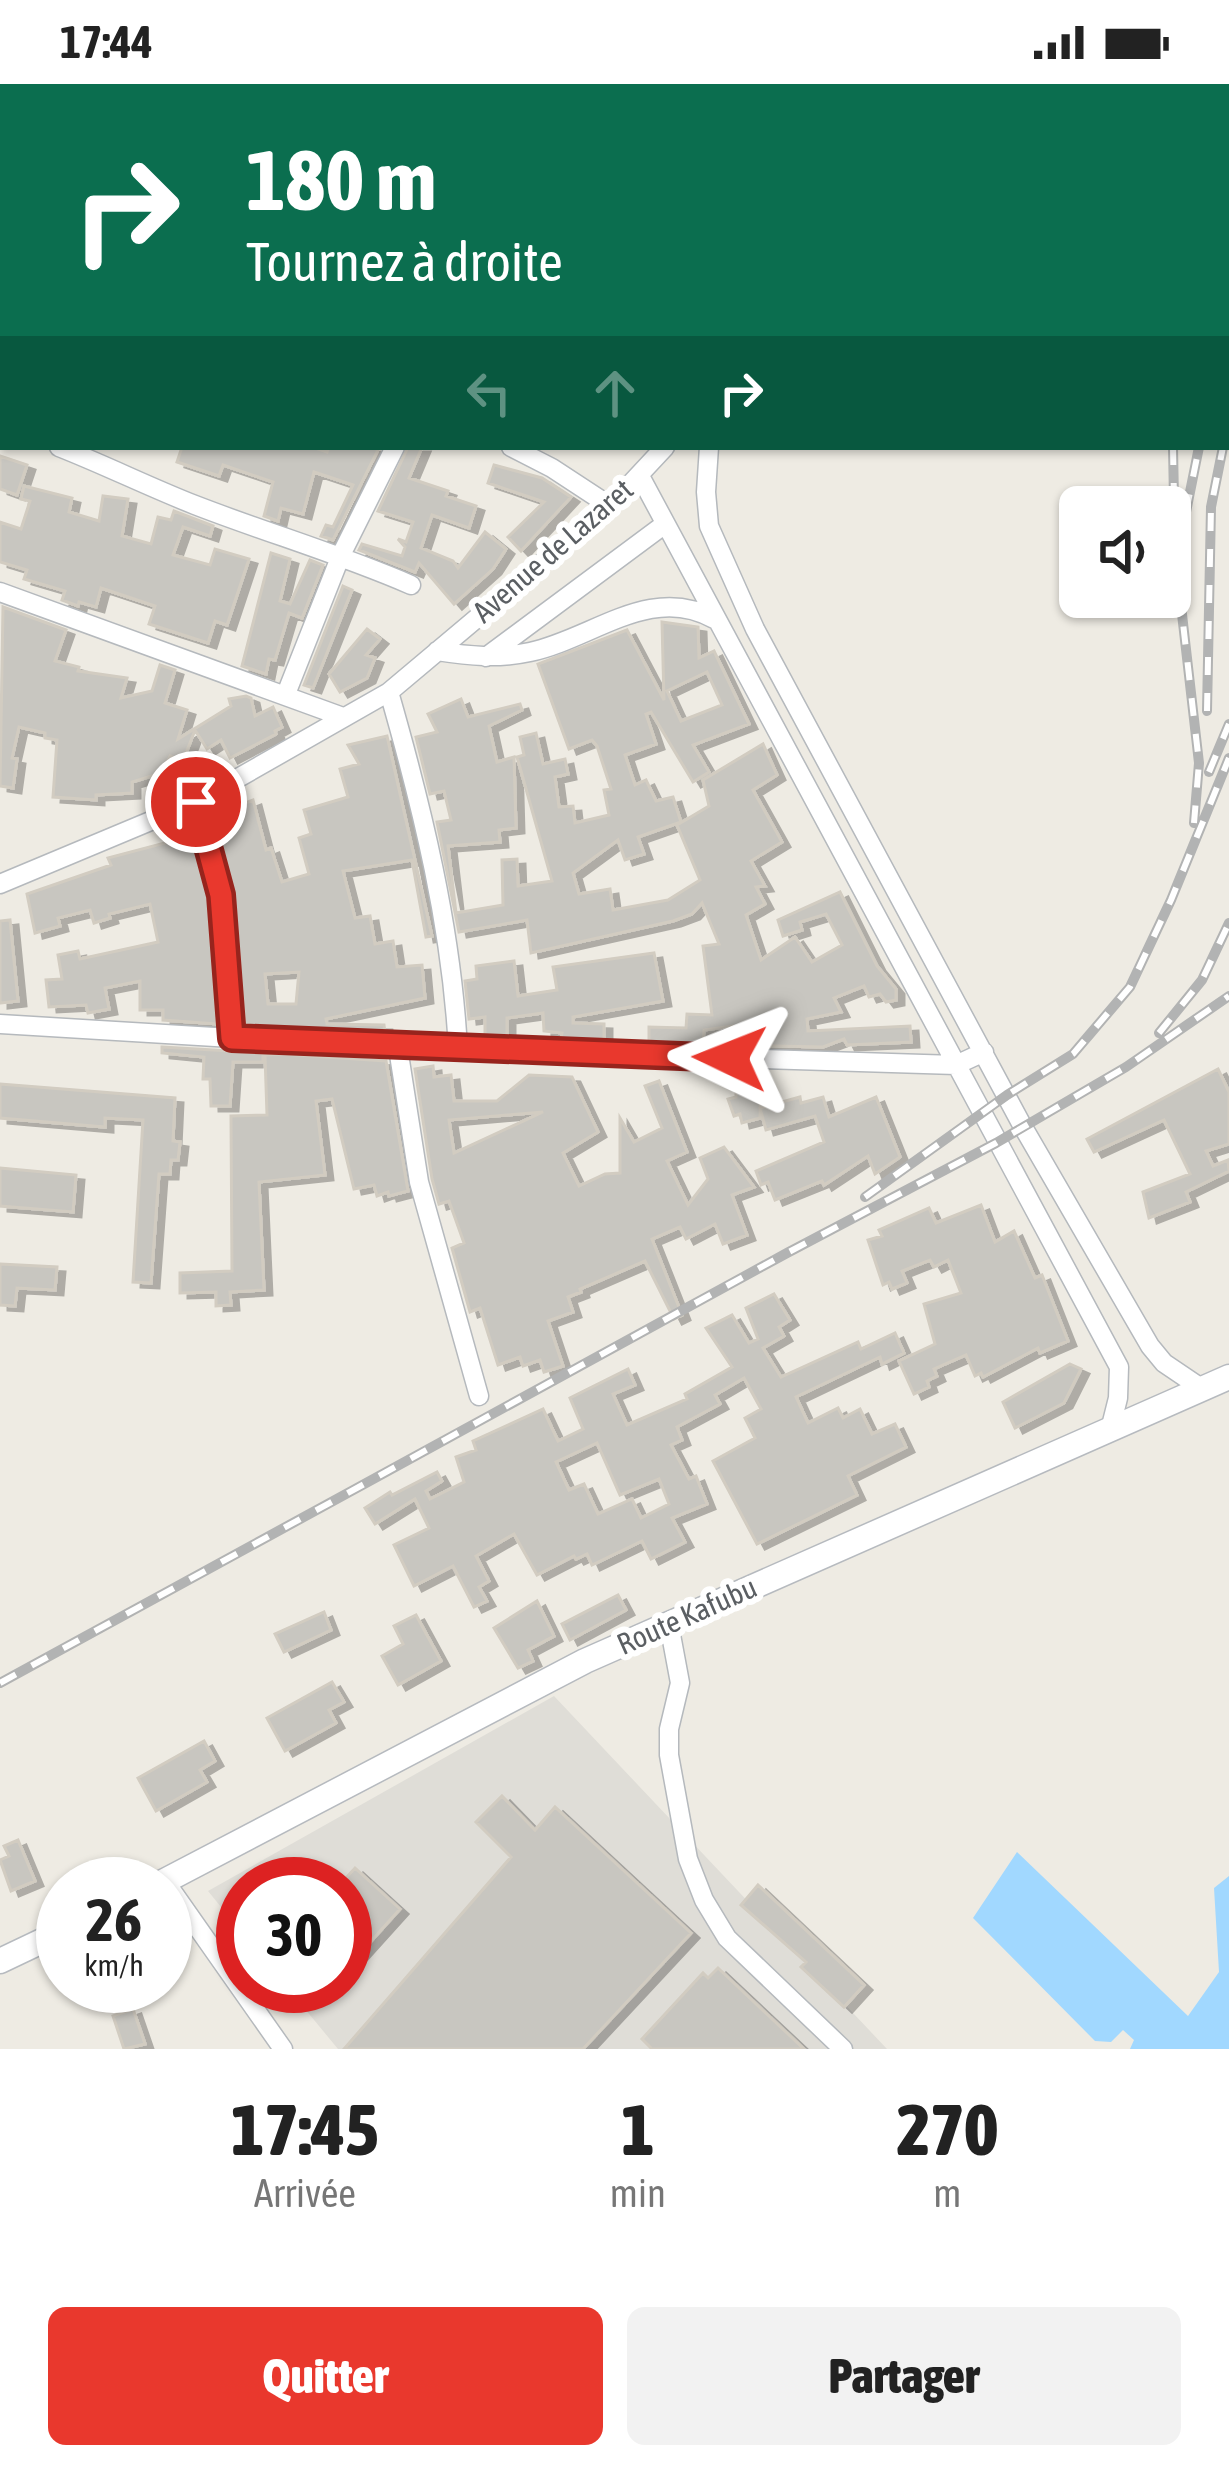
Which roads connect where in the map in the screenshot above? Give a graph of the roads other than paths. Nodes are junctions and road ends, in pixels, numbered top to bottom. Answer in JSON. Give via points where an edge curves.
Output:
{"nodes":[{"id":1,"x":66,"y":450,"type":"edge"},
{"id":2,"x":394,"y":450,"type":"edge"},
{"id":3,"x":516,"y":450,"type":"edge"},
{"id":4,"x":662,"y":450,"type":"edge"},
{"id":5,"x":709,"y":450,"type":"edge"},
{"id":6,"x":640,"y":476,"type":"junction"},
{"id":7,"x":610,"y":506,"type":"junction"},
{"id":8,"x":665,"y":524,"type":"junction"},
{"id":9,"x":341,"y":555,"type":"junction"},
{"id":10,"x":411,"y":585,"type":"dead end"},
{"id":11,"x":0,"y":592,"type":"edge"},
{"id":12,"x":716,"y":620,"type":"junction"},
{"id":13,"x":437,"y":651,"type":"junction"},
{"id":14,"x":484,"y":658,"type":"junction"},
{"id":15,"x":389,"y":692,"type":"junction"},
{"id":16,"x":286,"y":694,"type":"junction"},
{"id":17,"x":343,"y":717,"type":"junction"},
{"id":18,"x":196,"y":802,"type":"junction"},
{"id":19,"x":0,"y":884,"type":"edge"},
{"id":20,"x":0,"y":1024,"type":"edge"},
{"id":21,"x":232,"y":1038,"type":"junction"},
{"id":22,"x":398,"y":1048,"type":"junction"},
{"id":23,"x":458,"y":1050,"type":"junction"},
{"id":24,"x":984,"y":1052,"type":"junction"},
{"id":25,"x":956,"y":1065,"type":"junction"},
{"id":26,"x":1229,"y":1377,"type":"edge"},
{"id":27,"x":1202,"y":1388,"type":"junction"},
{"id":28,"x":479,"y":1396,"type":"dead end"},
{"id":29,"x":1110,"y":1430,"type":"junction"},
{"id":30,"x":669,"y":1624,"type":"junction"},
{"id":31,"x":192,"y":1867,"type":"edge"},
{"id":32,"x":192,"y":1924,"type":"edge"},
{"id":33,"x":36,"y":1944,"type":"edge"},
{"id":34,"x":0,"y":1961,"type":"edge"},
{"id":35,"x":283,"y":2049,"type":"edge"},
{"id":36,"x":843,"y":2049,"type":"edge"}],
"edges":[{"from":1,"to":9,"type":"street"},
{"from":2,"to":9,"type":"street"},
{"from":3,"to":7,"type":"street"},
{"from":4,"to":6,"type":"street","name":"Avenue de Lazaret"},
{"from":5,"to":24,"type":"street","via":[[709,526],[755,628]]},
{"from":6,"to":7,"type":"street","name":"Avenue de Lazaret"},
{"from":6,"to":8,"type":"street"},
{"from":7,"to":13,"type":"street","name":"Avenue de Lazaret"},
{"from":8,"to":12,"type":"street"},
{"from":8,"to":14,"type":"street"},
{"from":9,"to":10,"type":"street"},
{"from":9,"to":16,"type":"street"},
{"from":11,"to":16,"type":"street"},
{"from":12,"to":14,"type":"street","via":[[686,606],[656,607],[530,652]]},
{"from":12,"to":25,"type":"street"},
{"from":13,"to":14,"type":"street"},
{"from":13,"to":15,"type":"street","name":"Avenue de Lazaret"},
{"from":15,"to":17,"type":"street","name":"Avenue de Lazaret"},
{"from":15,"to":23,"type":"street","via":[[413,772],[456,995]]},
{"from":16,"to":17,"type":"street"},
{"from":17,"to":18,"type":"street","name":"Avenue de Lazaret"},
{"from":18,"to":19,"type":"street","name":"Avenue de Lazaret"},
{"from":18,"to":21,"type":"street","via":[[221,895]]},
{"from":20,"to":21,"type":"street"},
{"from":21,"to":22,"type":"street"},
{"from":22,"to":23,"type":"street"},
{"from":22,"to":28,"type":"street","via":[[419,1182]]},
{"from":23,"to":25,"type":"street"},
{"from":24,"to":25,"type":"street"},
{"from":24,"to":27,"type":"street","via":[[1150,1346]]},
{"from":25,"to":29,"type":"street","via":[[1119,1366]]},
{"from":26,"to":27,"type":"main road","name":"Route Kafubu"},
{"from":27,"to":29,"type":"main road","name":"Route Kafubu"},
{"from":29,"to":30,"type":"main road","name":"Route Kafubu"},
{"from":30,"to":31,"type":"main road","name":"Route Kafubu"},
{"from":30,"to":36,"type":"street","via":[[680,1683],[669,1755],[704,1900],[728,1938]]},
{"from":32,"to":35,"type":"street"},
{"from":33,"to":34,"type":"main road"}]}
